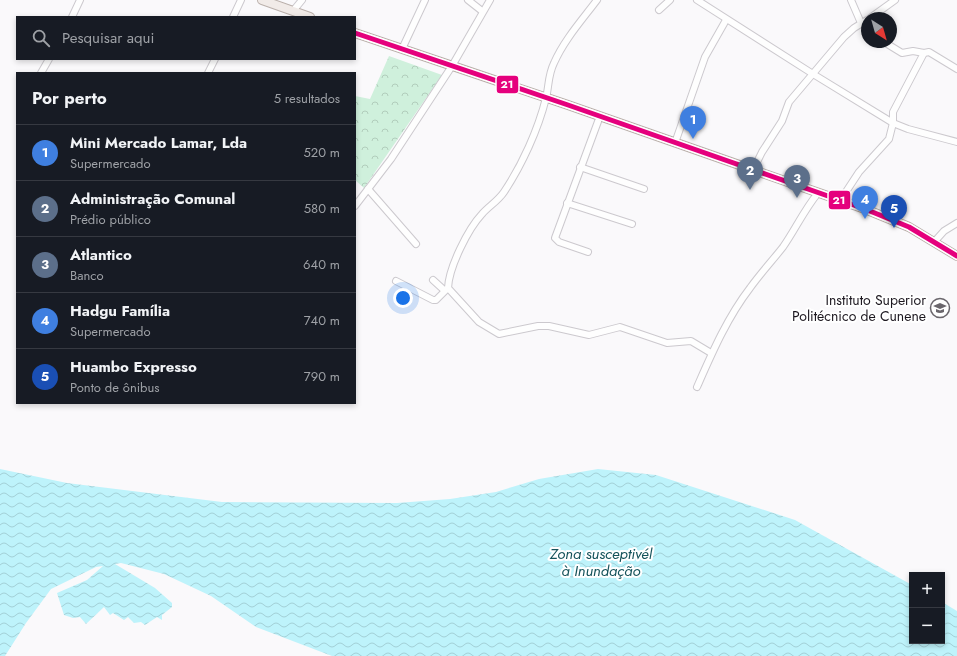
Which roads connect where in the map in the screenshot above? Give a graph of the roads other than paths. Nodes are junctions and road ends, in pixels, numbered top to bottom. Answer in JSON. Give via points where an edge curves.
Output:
{"nodes":[{"id":1,"x":80,"y":0,"type":"edge"},
{"id":2,"x":241,"y":0,"type":"edge"},
{"id":3,"x":262,"y":0,"type":"edge"},
{"id":4,"x":302,"y":0,"type":"edge"},
{"id":5,"x":426,"y":0,"type":"edge"},
{"id":6,"x":468,"y":0,"type":"edge"},
{"id":7,"x":490,"y":0,"type":"edge"},
{"id":8,"x":597,"y":0,"type":"edge"},
{"id":9,"x":670,"y":0,"type":"edge"},
{"id":10,"x":697,"y":0,"type":"edge"},
{"id":11,"x":851,"y":0,"type":"edge"},
{"id":12,"x":895,"y":0,"type":"edge"},
{"id":13,"x":659,"y":10,"type":"dead end"},
{"id":14,"x":293,"y":11,"type":"junction"},
{"id":15,"x":482,"y":11,"type":"junction"},
{"id":16,"x":878,"y":12,"type":"edge"},
{"id":17,"x":861,"y":14,"type":"edge"},
{"id":18,"x":72,"y":16,"type":"edge"},
{"id":19,"x":233,"y":16,"type":"edge"},
{"id":20,"x":307,"y":16,"type":"edge"},
{"id":21,"x":726,"y":20,"type":"junction"},
{"id":22,"x":861,"y":25,"type":"edge"},
{"id":23,"x":356,"y":32,"type":"edge"},
{"id":24,"x":894,"y":48,"type":"edge"},
{"id":25,"x":402,"y":49,"type":"junction"},
{"id":26,"x":924,"y":53,"type":"junction"},
{"id":27,"x":48,"y":60,"type":"edge"},
{"id":28,"x":214,"y":60,"type":"edge"},
{"id":29,"x":452,"y":66,"type":"junction"},
{"id":30,"x":957,"y":69,"type":"edge"},
{"id":31,"x":42,"y":72,"type":"edge"},
{"id":32,"x":208,"y":72,"type":"edge"},
{"id":33,"x":812,"y":74,"type":"junction"},
{"id":34,"x":546,"y":98,"type":"junction"},
{"id":35,"x":600,"y":116,"type":"junction"},
{"id":36,"x":893,"y":123,"type":"junction"},
{"id":37,"x":675,"y":142,"type":"junction"},
{"id":38,"x":957,"y":142,"type":"edge"},
{"id":39,"x":580,"y":167,"type":"junction"},
{"id":40,"x":753,"y":170,"type":"junction"},
{"id":41,"x":368,"y":189,"type":"junction"},
{"id":42,"x":644,"y":189,"type":"dead end"},
{"id":43,"x":818,"y":193,"type":"junction"},
{"id":44,"x":840,"y":201,"type":"junction"},
{"id":45,"x":567,"y":203,"type":"junction"},
{"id":46,"x":356,"y":205,"type":"edge"},
{"id":47,"x":957,"y":223,"type":"edge"},
{"id":48,"x":632,"y":224,"type":"dead end"},
{"id":49,"x":935,"y":241,"type":"junction"},
{"id":50,"x":416,"y":244,"type":"dead end"},
{"id":51,"x":588,"y":252,"type":"dead end"},
{"id":52,"x":957,"y":256,"type":"edge"},
{"id":53,"x":433,"y":280,"type":"dead end"},
{"id":54,"x":396,"y":281,"type":"dead end"},
{"id":55,"x":446,"y":289,"type":"junction"},
{"id":56,"x":711,"y":353,"type":"junction"},
{"id":57,"x":697,"y":387,"type":"dead end"}],
"edges":[{"from":1,"to":18,"type":"street"},
{"from":2,"to":19,"type":"street"},
{"from":3,"to":14,"type":"main road"},
{"from":4,"to":14,"type":"street"},
{"from":5,"to":25,"type":"street"},
{"from":6,"to":15,"type":"street"},
{"from":7,"to":15,"type":"street"},
{"from":8,"to":34,"type":"street","via":[[554,62],[548,79]]},
{"from":9,"to":13,"type":"street"},
{"from":10,"to":21,"type":"street"},
{"from":11,"to":17,"type":"street"},
{"from":12,"to":16,"type":"street"},
{"from":14,"to":20,"type":"main road"},
{"from":15,"to":29,"type":"street"},
{"from":21,"to":33,"type":"street","via":[[759,38]]},
{"from":21,"to":37,"type":"street","via":[[705,57]]},
{"from":22,"to":33,"type":"street","via":[[844,37]]},
{"from":23,"to":25,"type":"main road"},
{"from":24,"to":26,"type":"street","via":[[902,53]]},
{"from":25,"to":29,"type":"main road"},
{"from":26,"to":30,"type":"street","via":[[929,52]]},
{"from":26,"to":36,"type":"street","via":[[893,112]]},
{"from":27,"to":31,"type":"street"},
{"from":28,"to":32,"type":"street"},
{"from":29,"to":34,"type":"main road"},
{"from":29,"to":41,"type":"street","via":[[391,159]]},
{"from":33,"to":36,"type":"street"},
{"from":33,"to":40,"type":"street","via":[[789,102],[782,120]]},
{"from":34,"to":35,"type":"main road"},
{"from":34,"to":55,"type":"street","via":[[533,136],[511,180],[501,196],[482,214],[458,254]]},
{"from":35,"to":37,"type":"main road"},
{"from":35,"to":39,"type":"street"},
{"from":36,"to":38,"type":"street"},
{"from":36,"to":44,"type":"street","via":[[889,139],[859,172]]},
{"from":37,"to":40,"type":"main road"},
{"from":39,"to":42,"type":"street"},
{"from":39,"to":45,"type":"street"},
{"from":40,"to":43,"type":"main road"},
{"from":41,"to":46,"type":"street"},
{"from":41,"to":50,"type":"street"},
{"from":43,"to":44,"type":"main road"},
{"from":43,"to":56,"type":"street","via":[[784,246],[749,288]]},
{"from":44,"to":49,"type":"main road","via":[[901,224]]},
{"from":45,"to":48,"type":"street"},
{"from":45,"to":51,"type":"street","via":[[555,238],[559,242]]},
{"from":47,"to":49,"type":"street","via":[[944,231]]},
{"from":49,"to":52,"type":"main road"},
{"from":53,"to":55,"type":"street"},
{"from":54,"to":55,"type":"street","via":[[433,300]]},
{"from":55,"to":56,"type":"street","via":[[479,322],[500,334],[538,326],[589,335],[620,328],[669,344],[691,341]]},
{"from":56,"to":57,"type":"street"}]}
